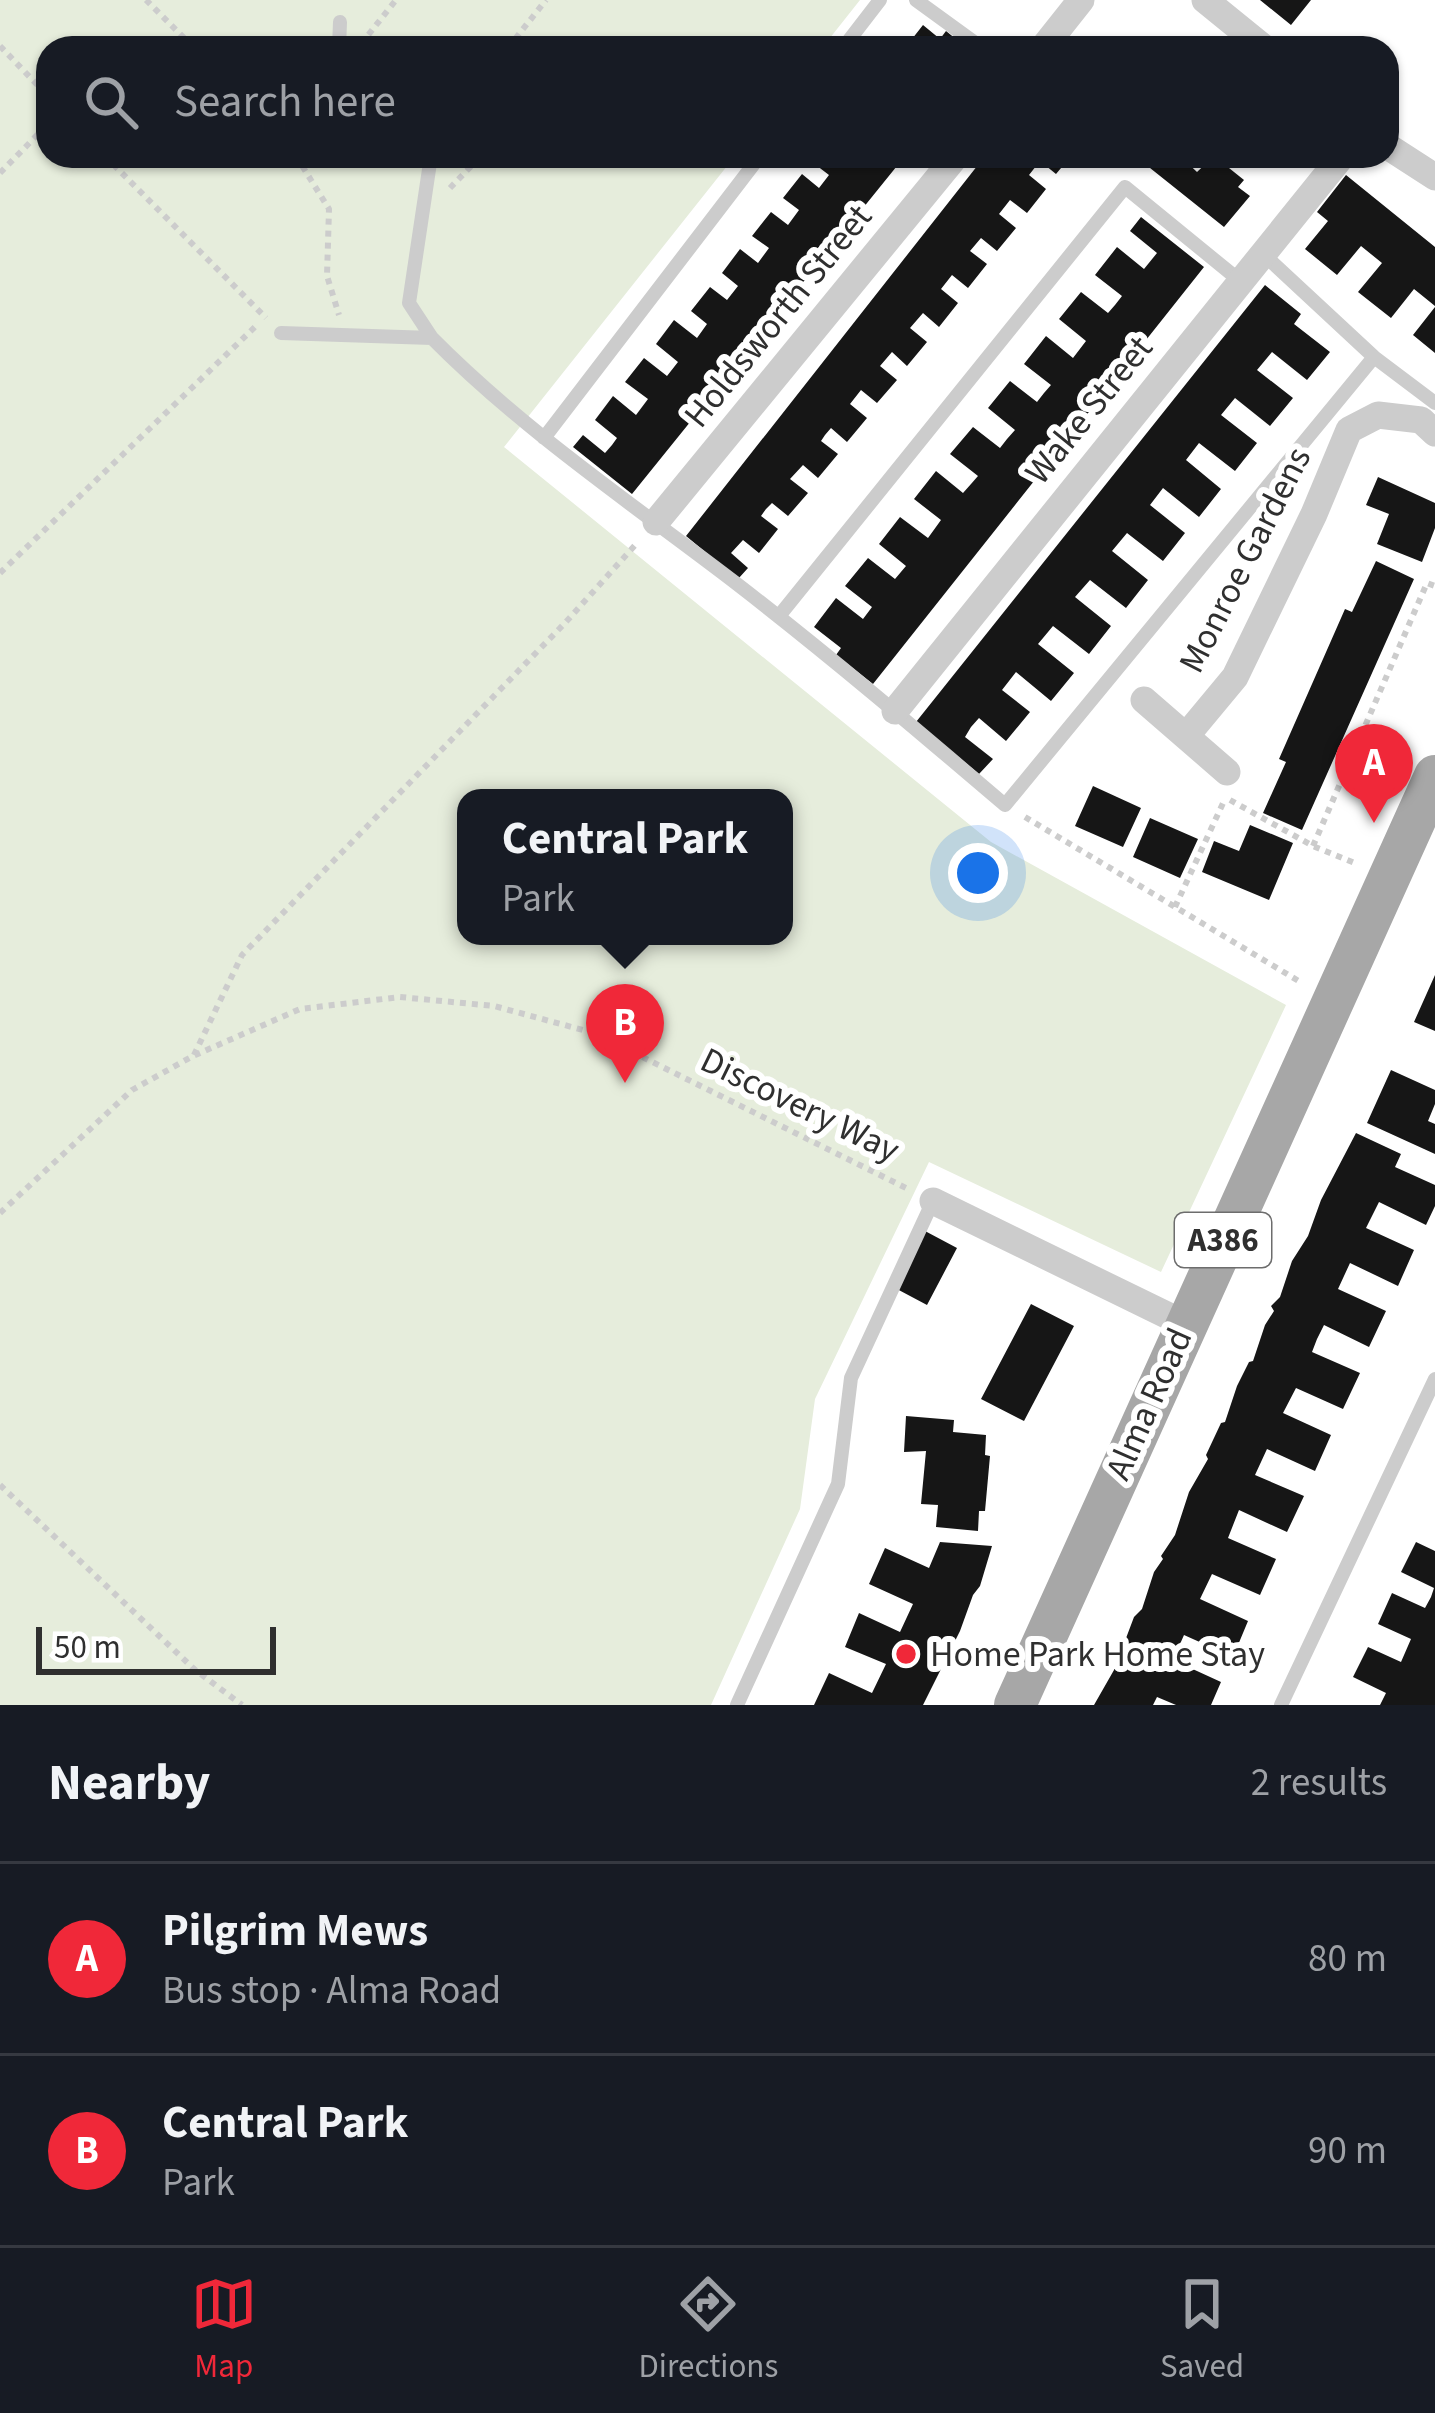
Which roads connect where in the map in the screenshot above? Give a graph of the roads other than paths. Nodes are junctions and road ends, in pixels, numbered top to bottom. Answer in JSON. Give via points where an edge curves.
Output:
{"nodes":[{"id":1,"x":880,"y":0,"type":"edge"},
{"id":2,"x":916,"y":0,"type":"edge"},
{"id":3,"x":1081,"y":0,"type":"edge"},
{"id":4,"x":1205,"y":0,"type":"edge"},
{"id":5,"x":340,"y":22,"type":"dead end"},
{"id":6,"x":339,"y":36,"type":"edge"},
{"id":7,"x":852,"y":36,"type":"edge"},
{"id":8,"x":966,"y":36,"type":"edge"},
{"id":9,"x":1052,"y":36,"type":"edge"},
{"id":10,"x":1249,"y":36,"type":"edge"},
{"id":11,"x":1399,"y":154,"type":"edge"},
{"id":12,"x":429,"y":168,"type":"edge"},
{"id":13,"x":751,"y":168,"type":"edge"},
{"id":14,"x":946,"y":168,"type":"edge"},
{"id":15,"x":1332,"y":168,"type":"edge"},
{"id":16,"x":1435,"y":177,"type":"edge"},
{"id":17,"x":1261,"y":252,"type":"junction"},
{"id":18,"x":1238,"y":280,"type":"junction"},
{"id":19,"x":281,"y":333,"type":"dead end"},
{"id":20,"x":432,"y":338,"type":"junction"},
{"id":21,"x":1374,"y":357,"type":"junction"},
{"id":22,"x":1435,"y":403,"type":"edge"},
{"id":23,"x":1435,"y":433,"type":"edge"},
{"id":24,"x":544,"y":438,"type":"junction"},
{"id":25,"x":656,"y":522,"type":"junction"},
{"id":26,"x":779,"y":616,"type":"junction"},
{"id":27,"x":1144,"y":700,"type":"dead end"},
{"id":28,"x":895,"y":711,"type":"junction"},
{"id":29,"x":1186,"y":736,"type":"junction"},
{"id":30,"x":1435,"y":776,"type":"edge"},
{"id":31,"x":1226,"y":785,"type":"road end"},
{"id":32,"x":933,"y":1201,"type":"joint"},
{"id":33,"x":1185,"y":1324,"type":"junction"},
{"id":34,"x":1435,"y":1379,"type":"edge"},
{"id":35,"x":736,"y":1705,"type":"edge"},
{"id":36,"x":1015,"y":1705,"type":"edge"},
{"id":37,"x":1281,"y":1705,"type":"edge"}],
"edges":[{"from":1,"to":7,"type":"lane"},
{"from":2,"to":8,"type":"lane"},
{"from":3,"to":9,"type":"street"},
{"from":4,"to":10,"type":"street"},
{"from":5,"to":6,"type":"lane"},
{"from":11,"to":16,"type":"street"},
{"from":12,"to":20,"type":"lane","via":[[409,303]]},
{"from":13,"to":24,"type":"lane"},
{"from":14,"to":25,"type":"street","name":"Holdsworth Street"},
{"from":15,"to":17,"type":"street","name":"Wake Street"},
{"from":17,"to":18,"type":"street","name":"Wake Street"},
{"from":17,"to":21,"type":"lane"},
{"from":18,"to":26,"type":"lane","via":[[1125,187]]},
{"from":18,"to":28,"type":"street","name":"Wake Street"},
{"from":19,"to":20,"type":"lane"},
{"from":20,"to":24,"type":"lane"},
{"from":21,"to":22,"type":"lane"},
{"from":21,"to":28,"type":"lane","via":[[1005,805]]},
{"from":23,"to":29,"type":"street","name":"Monroe Gardens","via":[[1421,420],[1378,415],[1348,430],[1235,677]]},
{"from":24,"to":25,"type":"lane"},
{"from":25,"to":26,"type":"lane"},
{"from":26,"to":28,"type":"lane"},
{"from":27,"to":29,"type":"street","name":"Monroe Gardens"},
{"from":29,"to":31,"type":"street","name":"Monroe Gardens"},
{"from":30,"to":33,"type":"main road","name":"Alma Road","number":"A386"},
{"from":32,"to":33,"type":"street"},
{"from":32,"to":35,"type":"lane","via":[[851,1378],[838,1484]]},
{"from":33,"to":36,"type":"main road","name":"Alma Road","number":"A386"},
{"from":34,"to":37,"type":"lane"}]}
